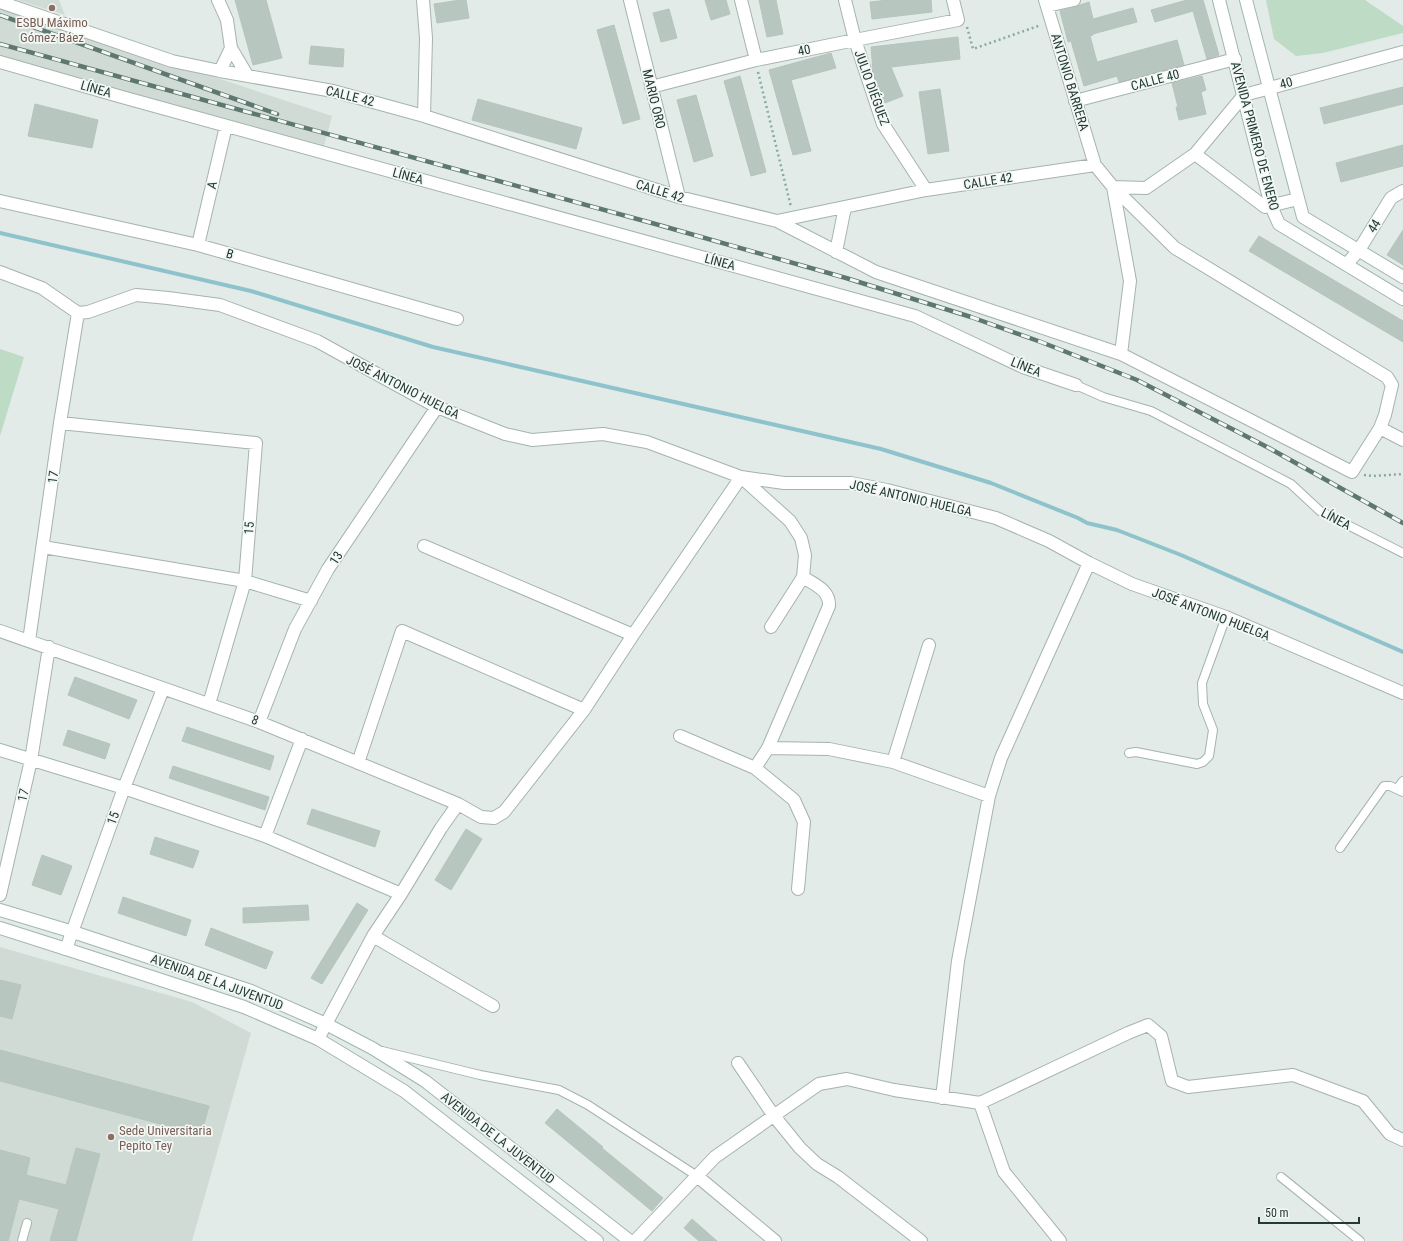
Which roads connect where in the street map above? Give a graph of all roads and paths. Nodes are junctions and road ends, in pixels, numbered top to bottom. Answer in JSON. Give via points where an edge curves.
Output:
{"nodes":[{"id":1,"x":218,"y":0,"type":"edge"},
{"id":2,"x":422,"y":0,"type":"edge"},
{"id":3,"x":630,"y":0,"type":"edge"},
{"id":4,"x":741,"y":0,"type":"edge"},
{"id":5,"x":845,"y":0,"type":"edge"},
{"id":6,"x":953,"y":0,"type":"edge"},
{"id":7,"x":1074,"y":0,"type":"edge"},
{"id":8,"x":1219,"y":0,"type":"edge"},
{"id":9,"x":1246,"y":0,"type":"edge"},
{"id":10,"x":0,"y":2,"type":"edge"},
{"id":11,"x":1046,"y":3,"type":"edge"},
{"id":12,"x":958,"y":20,"type":"junction"},
{"id":13,"x":1051,"y":22,"type":"junction"},
{"id":14,"x":855,"y":40,"type":"junction"},
{"id":15,"x":231,"y":48,"type":"junction"},
{"id":16,"x":1403,"y":52,"type":"edge"},
{"id":17,"x":1235,"y":59,"type":"junction"},
{"id":18,"x":756,"y":60,"type":"junction"},
{"id":19,"x":0,"y":62,"type":"edge"},
{"id":20,"x":220,"y":71,"type":"junction"},
{"id":21,"x":247,"y":76,"type":"junction"},
{"id":22,"x":651,"y":87,"type":"junction"},
{"id":23,"x":1269,"y":88,"type":"junction"},
{"id":24,"x":1244,"y":95,"type":"junction"},
{"id":25,"x":1075,"y":101,"type":"junction"},
{"id":26,"x":424,"y":116,"type":"junction"},
{"id":27,"x":226,"y":126,"type":"junction"},
{"id":28,"x":1195,"y":154,"type":"junction"},
{"id":29,"x":1095,"y":165,"type":"junction"},
{"id":30,"x":1113,"y":187,"type":"junction"},
{"id":31,"x":926,"y":190,"type":"junction"},
{"id":32,"x":1403,"y":191,"type":"edge"},
{"id":33,"x":679,"y":197,"type":"junction"},
{"id":34,"x":1298,"y":199,"type":"junction"},
{"id":35,"x":0,"y":201,"type":"edge"},
{"id":36,"x":1271,"y":206,"type":"junction"},
{"id":37,"x":845,"y":207,"type":"junction"},
{"id":38,"x":794,"y":217,"type":"junction"},
{"id":39,"x":777,"y":221,"type":"junction"},
{"id":40,"x":198,"y":245,"type":"junction"},
{"id":41,"x":1359,"y":250,"type":"junction"},
{"id":42,"x":836,"y":252,"type":"junction"},
{"id":43,"x":1347,"y":264,"type":"junction"},
{"id":44,"x":0,"y":272,"type":"edge"},
{"id":45,"x":1403,"y":277,"type":"edge"},
{"id":46,"x":1403,"y":299,"type":"edge"},
{"id":47,"x":78,"y":313,"type":"junction"},
{"id":48,"x":457,"y":319,"type":"dead end"},
{"id":49,"x":1121,"y":354,"type":"junction"},
{"id":50,"x":1076,"y":385,"type":"joint"},
{"id":51,"x":437,"y":407,"type":"junction"},
{"id":52,"x":60,"y":423,"type":"junction"},
{"id":53,"x":1380,"y":428,"type":"junction"},
{"id":54,"x":1403,"y":440,"type":"edge"},
{"id":55,"x":1352,"y":472,"type":"junction"},
{"id":56,"x":1403,"y":474,"type":"edge"},
{"id":57,"x":741,"y":477,"type":"junction"},
{"id":58,"x":424,"y":546,"type":"dead end"},
{"id":59,"x":43,"y":547,"type":"junction"},
{"id":60,"x":1403,"y":553,"type":"edge"},
{"id":61,"x":1089,"y":563,"type":"junction"},
{"id":62,"x":803,"y":577,"type":"junction"},
{"id":63,"x":245,"y":581,"type":"junction"},
{"id":64,"x":311,"y":601,"type":"junction"},
{"id":65,"x":1226,"y":617,"type":"junction"},
{"id":66,"x":771,"y":627,"type":"dead end"},
{"id":67,"x":0,"y":631,"type":"edge"},
{"id":68,"x":633,"y":635,"type":"junction"},
{"id":69,"x":29,"y":641,"type":"junction"},
{"id":70,"x":929,"y":646,"type":"dead end"},
{"id":71,"x":49,"y":647,"type":"junction"},
{"id":72,"x":163,"y":689,"type":"junction"},
{"id":73,"x":1403,"y":693,"type":"edge"},
{"id":74,"x":209,"y":704,"type":"junction"},
{"id":75,"x":584,"y":710,"type":"junction"},
{"id":76,"x":259,"y":722,"type":"junction"},
{"id":77,"x":680,"y":736,"type":"dead end"},
{"id":78,"x":302,"y":739,"type":"junction"},
{"id":79,"x":768,"y":748,"type":"junction"},
{"id":80,"x":0,"y":750,"type":"edge"},
{"id":81,"x":1130,"y":753,"type":"dead end"},
{"id":82,"x":31,"y":760,"type":"junction"},
{"id":83,"x":893,"y":762,"type":"junction"},
{"id":84,"x":358,"y":763,"type":"junction"},
{"id":85,"x":755,"y":768,"type":"junction"},
{"id":86,"x":1403,"y":781,"type":"edge"},
{"id":87,"x":124,"y":788,"type":"junction"},
{"id":88,"x":1400,"y":791,"type":"edge"},
{"id":89,"x":989,"y":796,"type":"junction"},
{"id":90,"x":458,"y":804,"type":"junction"},
{"id":91,"x":265,"y":836,"type":"junction"},
{"id":92,"x":1340,"y":848,"type":"dead end"},
{"id":93,"x":798,"y":889,"type":"dead end"},
{"id":94,"x":401,"y":894,"type":"junction"},
{"id":95,"x":0,"y":895,"type":"edge"},
{"id":96,"x":0,"y":910,"type":"edge"},
{"id":97,"x":0,"y":928,"type":"edge"},
{"id":98,"x":72,"y":932,"type":"junction"},
{"id":99,"x":373,"y":936,"type":"junction"},
{"id":100,"x":66,"y":949,"type":"junction"},
{"id":101,"x":251,"y":991,"type":"junction"},
{"id":102,"x":493,"y":1006,"type":"dead end"},
{"id":103,"x":244,"y":1007,"type":"junction"},
{"id":104,"x":326,"y":1024,"type":"junction"},
{"id":105,"x":318,"y":1039,"type":"junction"},
{"id":106,"x":372,"y":1048,"type":"junction"},
{"id":107,"x":738,"y":1063,"type":"dead end"},
{"id":108,"x":942,"y":1098,"type":"junction"},
{"id":109,"x":980,"y":1103,"type":"junction"},
{"id":110,"x":774,"y":1116,"type":"junction"},
{"id":111,"x":1403,"y":1140,"type":"edge"},
{"id":112,"x":697,"y":1176,"type":"junction"},
{"id":113,"x":1281,"y":1177,"type":"dead end"},
{"id":114,"x":27,"y":1223,"type":"dead end"},
{"id":115,"x":22,"y":1241,"type":"edge"},
{"id":116,"x":597,"y":1241,"type":"edge"},
{"id":117,"x":630,"y":1241,"type":"edge"},
{"id":118,"x":635,"y":1241,"type":"edge"},
{"id":119,"x":775,"y":1241,"type":"edge"},
{"id":120,"x":921,"y":1241,"type":"edge"},
{"id":121,"x":1060,"y":1241,"type":"edge"},
{"id":122,"x":1360,"y":1241,"type":"edge"}],
"edges":[{"from":1,"to":15,"type":"street","via":[[228,20]]},
{"from":2,"to":26,"type":"street","via":[[426,38]]},
{"from":3,"to":22,"type":"street","name":"MARIO ORO"},
{"from":4,"to":18,"type":"street"},
{"from":5,"to":14,"type":"street","name":"JULIO DIÉGUEZ"},
{"from":6,"to":12,"type":"street"},
{"from":7,"to":11,"type":"street"},
{"from":8,"to":17,"type":"street","name":"AVENIDA PRIMERO DE ENERO"},
{"from":9,"to":23,"type":"street","name":"AVENIDA PRIMERO DE ENERO"},
{"from":10,"to":20,"type":"street","name":"CALLE 42","via":[[172,61]]},
{"from":11,"to":13,"type":"street","name":"ANTONIO BARRERA"},
{"from":12,"to":13,"type":"path","via":[[966,23],[973,49]]},
{"from":12,"to":14,"type":"street","name":"40"},
{"from":13,"to":25,"type":"street","name":"ANTONIO BARRERA"},
{"from":14,"to":18,"type":"street","name":"40"},
{"from":14,"to":31,"type":"street","name":"JULIO DIÉGUEZ","via":[[883,124]]},
{"from":15,"to":20,"type":"street"},
{"from":15,"to":21,"type":"street"},
{"from":16,"to":23,"type":"street","name":"40"},
{"from":17,"to":24,"type":"street","name":"AVENIDA PRIMERO DE ENERO"},
{"from":17,"to":25,"type":"street","name":"CALLE 40"},
{"from":18,"to":22,"type":"street","name":"40"},
{"from":18,"to":38,"type":"path"},
{"from":19,"to":27,"type":"street","name":"LÍNEA"},
{"from":20,"to":21,"type":"street","name":"CALLE 42"},
{"from":21,"to":26,"type":"street","name":"CALLE 42","via":[[333,91]]},
{"from":22,"to":33,"type":"street","name":"MARIO ORO"},
{"from":23,"to":24,"type":"street","name":"40"},
{"from":23,"to":34,"type":"street","name":"AVENIDA PRIMERO DE ENERO"},
{"from":24,"to":28,"type":"street"},
{"from":24,"to":36,"type":"street","name":"AVENIDA PRIMERO DE ENERO"},
{"from":25,"to":29,"type":"street","name":"ANTONIO BARRERA"},
{"from":26,"to":33,"type":"street","name":"CALLE 42"},
{"from":27,"to":40,"type":"street","name":"A"},
{"from":27,"to":50,"type":"street","name":"LÍNEA","via":[[915,316],[1023,367]]},
{"from":28,"to":30,"type":"street","via":[[1146,188]]},
{"from":28,"to":36,"type":"street","via":[[1265,207]]},
{"from":29,"to":30,"type":"street"},
{"from":29,"to":31,"type":"street","name":"CALLE 42"},
{"from":30,"to":49,"type":"street","via":[[1130,280]]},
{"from":30,"to":53,"type":"street","via":[[1175,248],[1387,377],[1392,385]]},
{"from":31,"to":37,"type":"street","name":"CALLE 42"},
{"from":32,"to":41,"type":"street","name":"44","via":[[1391,198]]},
{"from":33,"to":39,"type":"street","name":"CALLE 42"},
{"from":34,"to":36,"type":"street"},
{"from":34,"to":41,"type":"street","name":"AVENIDA PRIMERO DE ENERO","via":[[1302,217]]},
{"from":35,"to":40,"type":"street","name":"B"},
{"from":36,"to":43,"type":"street","name":"AVENIDA PRIMERO DE ENERO","via":[[1279,224]]},
{"from":37,"to":38,"type":"street","name":"CALLE 42"},
{"from":37,"to":42,"type":"street"},
{"from":38,"to":39,"type":"street","name":"CALLE 42"},
{"from":39,"to":42,"type":"street"},
{"from":40,"to":48,"type":"street","name":"B"},
{"from":41,"to":43,"type":"street","name":"44"},
{"from":41,"to":45,"type":"street","name":"AVENIDA PRIMERO DE ENERO"},
{"from":42,"to":49,"type":"street","via":[[876,272]]},
{"from":43,"to":46,"type":"street","name":"AVENIDA PRIMERO DE ENERO"},
{"from":44,"to":47,"type":"street","via":[[42,288]]},
{"from":47,"to":51,"type":"street","name":"JOSÉ ANTONIO HUELGA","via":[[88,312],[136,295],[220,305],[317,341]]},
{"from":47,"to":52,"type":"street","name":"17"},
{"from":49,"to":55,"type":"street"},
{"from":50,"to":60,"type":"lane","name":"LÍNEA","via":[[1151,411],[1291,484],[1320,511]]},
{"from":51,"to":57,"type":"street","name":"JOSÉ ANTONIO HUELGA","via":[[505,434],[532,440],[603,434],[647,442]]},
{"from":51,"to":64,"type":"street","name":"13","via":[[328,569]]},
{"from":52,"to":59,"type":"street","name":"17"},
{"from":52,"to":63,"type":"street","name":"15","via":[[256,443]]},
{"from":53,"to":54,"type":"street"},
{"from":53,"to":55,"type":"street"},
{"from":55,"to":56,"type":"path","via":[[1373,476]]},
{"from":57,"to":61,"type":"street","name":"JOSÉ ANTONIO HUELGA","via":[[784,483],[851,483],[895,492],[996,518],[1049,541]]},
{"from":57,"to":62,"type":"street","via":[[790,521],[801,538],[805,555]]},
{"from":57,"to":68,"type":"street"},
{"from":58,"to":68,"type":"street"},
{"from":59,"to":63,"type":"street"},
{"from":59,"to":69,"type":"street","name":"17"},
{"from":61,"to":65,"type":"street","name":"JOSÉ ANTONIO HUELGA","via":[[1132,584]]},
{"from":61,"to":89,"type":"street","via":[[1001,758]]},
{"from":62,"to":66,"type":"street"},
{"from":62,"to":79,"type":"street","via":[[827,593],[829,606]]},
{"from":63,"to":64,"type":"street"},
{"from":63,"to":74,"type":"street","name":"15"},
{"from":64,"to":76,"type":"street","name":"13","via":[[295,629]]},
{"from":65,"to":73,"type":"street","name":"JOSÉ ANTONIO HUELGA"},
{"from":65,"to":81,"type":"lane","via":[[1202,683],[1203,704],[1212,730],[1209,756],[1197,764]]},
{"from":67,"to":69,"type":"street","name":"8"},
{"from":68,"to":75,"type":"street"},
{"from":69,"to":71,"type":"street","name":"8"},
{"from":70,"to":83,"type":"street"},
{"from":71,"to":72,"type":"street","name":"8"},
{"from":71,"to":82,"type":"street","name":"17"},
{"from":72,"to":74,"type":"street","name":"8"},
{"from":72,"to":87,"type":"street","name":"15"},
{"from":74,"to":76,"type":"street","name":"8"},
{"from":75,"to":84,"type":"street","via":[[402,631]]},
{"from":75,"to":90,"type":"street","name":"8","via":[[504,812],[494,818],[481,817]]},
{"from":76,"to":78,"type":"street","name":"8"},
{"from":77,"to":85,"type":"street"},
{"from":78,"to":84,"type":"street","name":"8"},
{"from":78,"to":91,"type":"street"},
{"from":79,"to":83,"type":"street","via":[[829,749]]},
{"from":79,"to":85,"type":"street"},
{"from":80,"to":82,"type":"street"},
{"from":82,"to":87,"type":"street"},
{"from":82,"to":95,"type":"street","name":"17"},
{"from":83,"to":89,"type":"street"},
{"from":84,"to":90,"type":"street","name":"8"},
{"from":85,"to":93,"type":"street","via":[[794,800],[804,822]]},
{"from":86,"to":88,"type":"lane"},
{"from":87,"to":91,"type":"street"},
{"from":87,"to":98,"type":"street","name":"15"},
{"from":88,"to":92,"type":"lane","via":[[1384,786]]},
{"from":89,"to":108,"type":"street","via":[[958,961]]},
{"from":90,"to":94,"type":"street"},
{"from":91,"to":94,"type":"street"},
{"from":94,"to":99,"type":"street"},
{"from":96,"to":98,"type":"street","name":"AVENIDA DE LA JUVENTUD"},
{"from":97,"to":100,"type":"street","name":"AVENIDA DE LA JUVENTUD"},
{"from":98,"to":100,"type":"street","name":"15"},
{"from":98,"to":101,"type":"street","name":"AVENIDA DE LA JUVENTUD"},
{"from":99,"to":102,"type":"street"},
{"from":99,"to":104,"type":"street"},
{"from":100,"to":103,"type":"street","name":"AVENIDA DE LA JUVENTUD"},
{"from":101,"to":103,"type":"street"},
{"from":101,"to":104,"type":"street","name":"AVENIDA DE LA JUVENTUD"},
{"from":103,"to":105,"type":"street","name":"AVENIDA DE LA JUVENTUD"},
{"from":104,"to":105,"type":"street"},
{"from":104,"to":106,"type":"street","name":"AVENIDA DE LA JUVENTUD"},
{"from":105,"to":116,"type":"street","name":"AVENIDA DE LA JUVENTUD","via":[[404,1091]]},
{"from":106,"to":112,"type":"lane","via":[[480,1075],[559,1090],[588,1105]]},
{"from":106,"to":117,"type":"street","name":"AVENIDA DE LA JUVENTUD","via":[[425,1081]]},
{"from":107,"to":110,"type":"street"},
{"from":108,"to":109,"type":"street"},
{"from":108,"to":110,"type":"street","via":[[847,1079],[819,1084]]},
{"from":109,"to":111,"type":"street","via":[[1148,1025],[1161,1036],[1172,1081],[1188,1086],[1293,1075],[1363,1101],[1390,1134]]},
{"from":109,"to":121,"type":"street","via":[[1004,1172]]},
{"from":110,"to":112,"type":"street","via":[[715,1158]]},
{"from":110,"to":120,"type":"street","via":[[817,1164],[838,1177]]},
{"from":112,"to":118,"type":"street"},
{"from":112,"to":119,"type":"street"},
{"from":113,"to":122,"type":"lane"},
{"from":114,"to":115,"type":"lane"}]}
